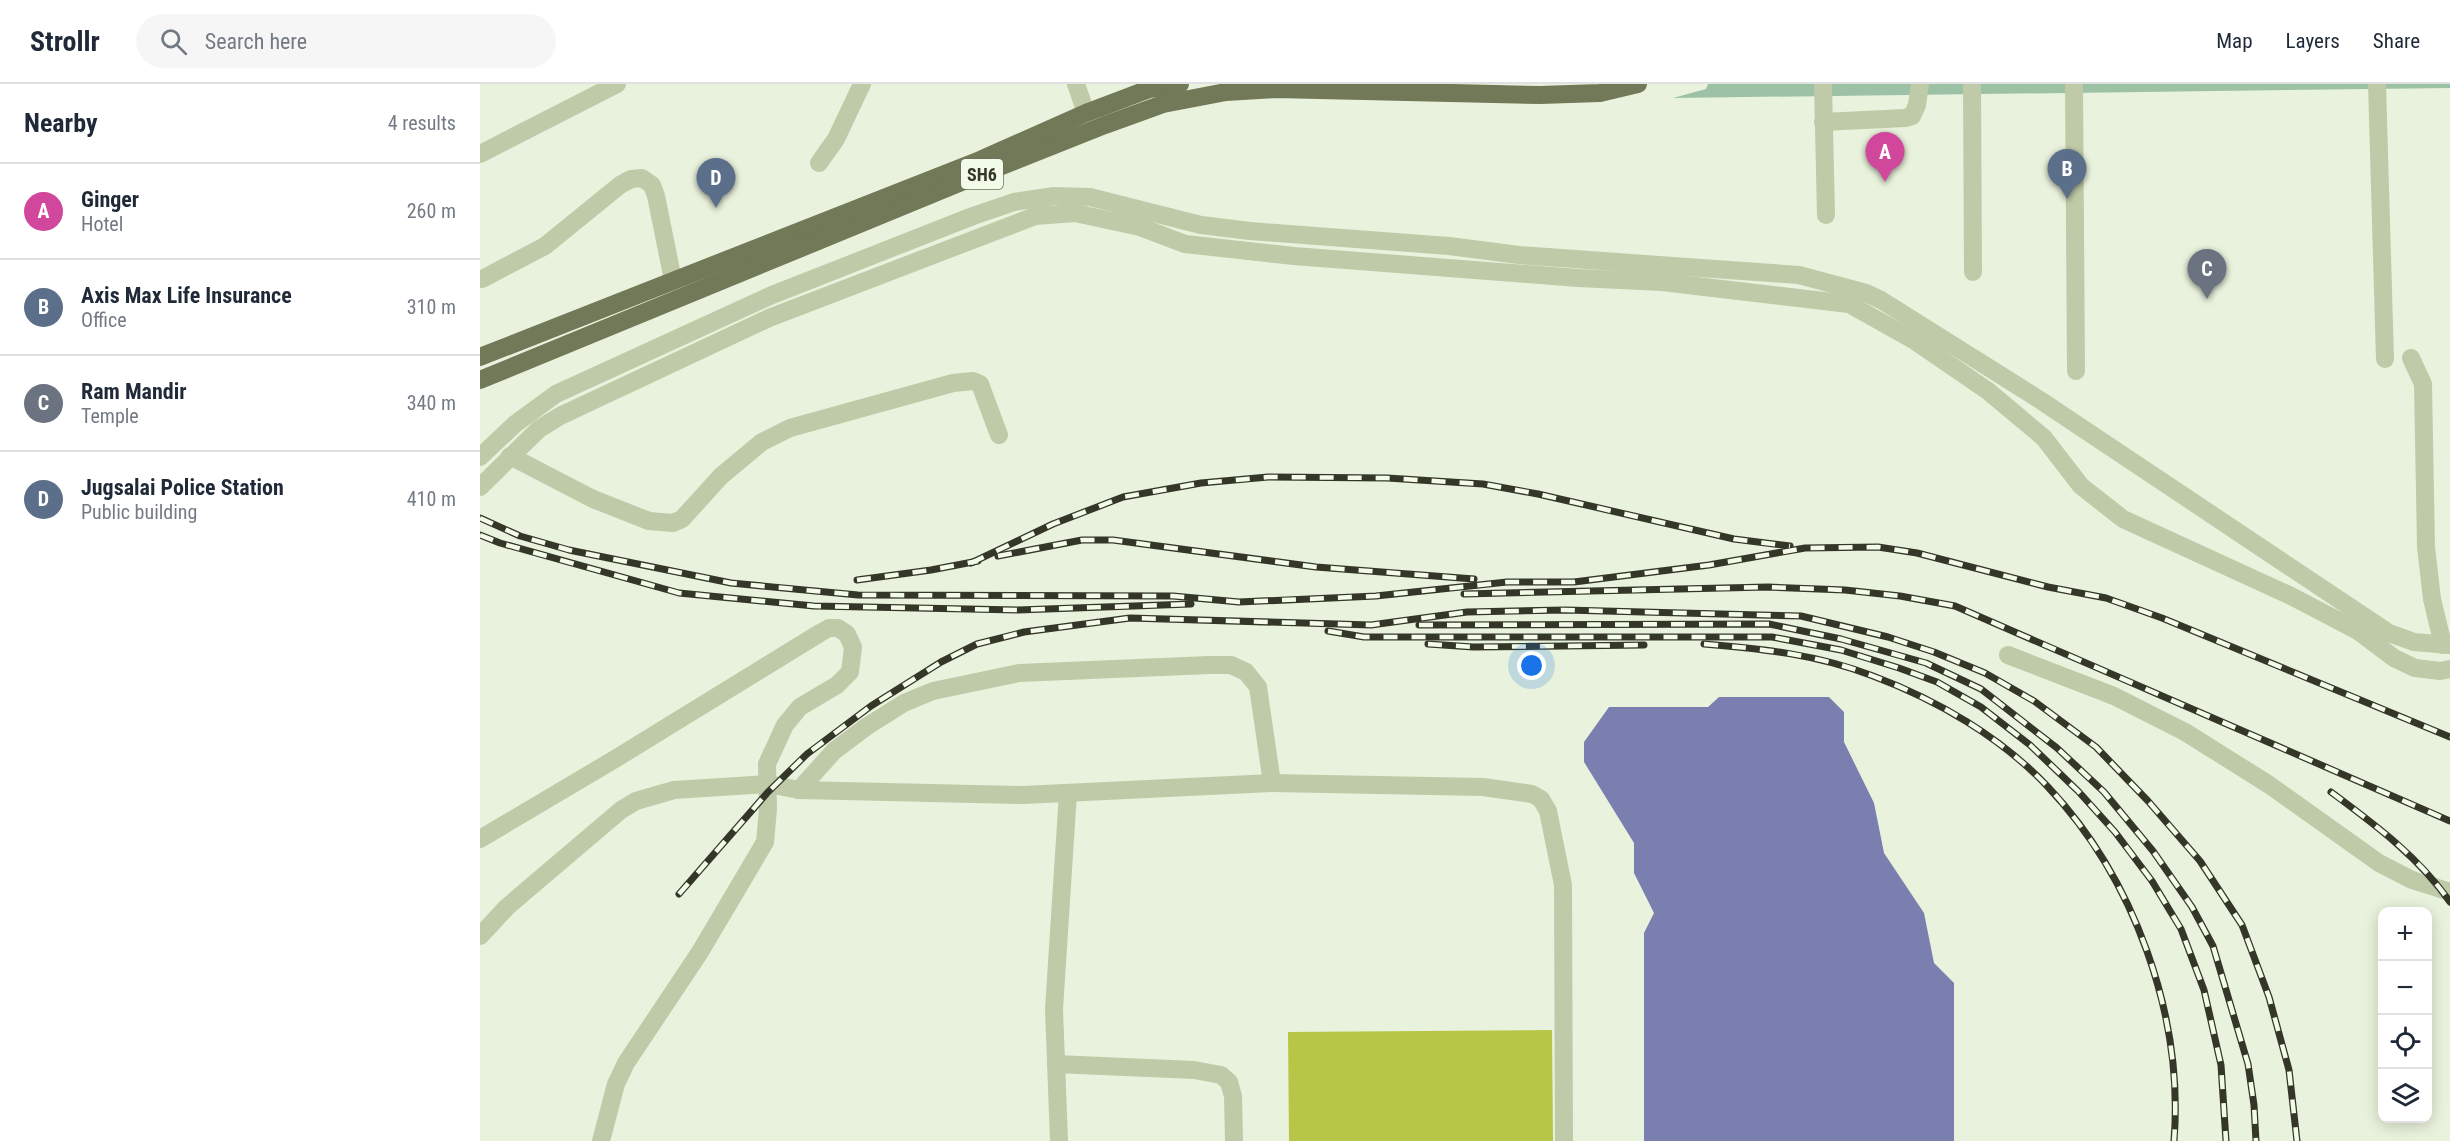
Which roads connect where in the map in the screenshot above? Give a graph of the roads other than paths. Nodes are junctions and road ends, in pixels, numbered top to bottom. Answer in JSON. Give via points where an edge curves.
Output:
{"nodes":[{"id":1,"x":617,"y":84,"type":"edge"},
{"id":2,"x":862,"y":84,"type":"edge"},
{"id":3,"x":1076,"y":84,"type":"edge"},
{"id":4,"x":1180,"y":84,"type":"edge"},
{"id":5,"x":1638,"y":84,"type":"edge"},
{"id":6,"x":1823,"y":84,"type":"edge"},
{"id":7,"x":1920,"y":84,"type":"edge"},
{"id":8,"x":1972,"y":84,"type":"edge"},
{"id":9,"x":2074,"y":84,"type":"edge"},
{"id":10,"x":2377,"y":84,"type":"edge"},
{"id":11,"x":1086,"y":113,"type":"junction"},
{"id":12,"x":1823,"y":122,"type":"junction"},
{"id":13,"x":480,"y":154,"type":"edge"},
{"id":14,"x":819,"y":163,"type":"dead end"},
{"id":15,"x":1091,"y":206,"type":"junction"},
{"id":16,"x":1826,"y":215,"type":"dead end"},
{"id":17,"x":1973,"y":272,"type":"dead end"},
{"id":18,"x":1799,"y":274,"type":"junction"},
{"id":19,"x":482,"y":279,"type":"dead end"},
{"id":20,"x":673,"y":280,"type":"junction"},
{"id":21,"x":1800,"y":296,"type":"junction"},
{"id":22,"x":480,"y":357,"type":"edge"},
{"id":23,"x":2411,"y":358,"type":"dead end"},
{"id":24,"x":2385,"y":359,"type":"dead end"},
{"id":25,"x":2076,"y":371,"type":"dead end"},
{"id":26,"x":480,"y":380,"type":"edge"},
{"id":27,"x":999,"y":435,"type":"dead end"},
{"id":28,"x":510,"y":456,"type":"junction"},
{"id":29,"x":480,"y":457,"type":"edge"},
{"id":30,"x":480,"y":488,"type":"edge"},
{"id":31,"x":2446,"y":645,"type":"edge"},
{"id":32,"x":2008,"y":655,"type":"dead end"},
{"id":33,"x":2450,"y":669,"type":"edge"},
{"id":34,"x":1272,"y":783,"type":"junction"},
{"id":35,"x":768,"y":784,"type":"junction"},
{"id":36,"x":799,"y":790,"type":"junction"},
{"id":37,"x":1068,"y":793,"type":"junction"},
{"id":38,"x":480,"y":839,"type":"edge"},
{"id":39,"x":2450,"y":892,"type":"edge"},
{"id":40,"x":480,"y":936,"type":"edge"},
{"id":41,"x":1056,"y":1064,"type":"junction"},
{"id":42,"x":601,"y":1141,"type":"edge"},
{"id":43,"x":1059,"y":1141,"type":"edge"},
{"id":44,"x":1234,"y":1141,"type":"edge"},
{"id":45,"x":1564,"y":1141,"type":"edge"}],
"edges":[{"from":1,"to":13,"type":"street"},
{"from":2,"to":14,"type":"street","via":[[836,139]]},
{"from":3,"to":11,"type":"street"},
{"from":4,"to":11,"type":"main road","number":"SH6","via":[[1149,89]]},
{"from":5,"to":26,"type":"main road","number":"SH6","via":[[1600,93],[1540,95],[1276,89],[1226,92],[1163,104],[958,183]]},
{"from":6,"to":12,"type":"street"},
{"from":7,"to":12,"type":"street","via":[[1912,116]]},
{"from":8,"to":17,"type":"street"},
{"from":9,"to":25,"type":"street"},
{"from":10,"to":24,"type":"street"},
{"from":11,"to":20,"type":"main road","number":"SH6","via":[[980,160]]},
{"from":12,"to":16,"type":"street"},
{"from":15,"to":18,"type":"street","via":[[1250,231]]},
{"from":15,"to":21,"type":"street","via":[[1185,244]]},
{"from":15,"to":28,"type":"street","via":[[1035,216],[769,318],[560,416]]},
{"from":15,"to":29,"type":"street","via":[[1054,196],[1014,202],[772,295],[556,394],[515,424]]},
{"from":18,"to":21,"type":"street"},
{"from":18,"to":31,"type":"street","via":[[1881,300],[2040,400],[2389,633],[2414,642]]},
{"from":19,"to":20,"type":"street","via":[[545,246],[620,185],[642,178],[652,185],[656,196]]},
{"from":20,"to":22,"type":"main road","number":"SH6"},
{"from":21,"to":33,"type":"street","via":[[1848,304],[1915,341],[1988,391],[2044,438],[2081,486],[2123,519],[2289,595],[2358,631],[2404,663],[2415,668]]},
{"from":23,"to":31,"type":"street","via":[[2423,384],[2426,547],[2432,599]]},
{"from":27,"to":28,"type":"street","via":[[980,384],[953,383],[781,432],[744,456],[682,519],[672,523],[649,521],[593,499]]},
{"from":28,"to":30,"type":"street"},
{"from":32,"to":39,"type":"street","via":[[2114,696],[2185,732],[2268,784],[2379,863],[2412,880]]},
{"from":34,"to":36,"type":"street","via":[[1258,687],[1246,672],[1231,665],[1209,665],[1019,673],[933,691],[858,733],[834,751]]},
{"from":34,"to":37,"type":"street"},
{"from":34,"to":45,"type":"street","via":[[1483,787],[1520,790],[1541,800],[1548,811],[1563,885]]},
{"from":35,"to":36,"type":"street"},
{"from":35,"to":38,"type":"street","via":[[768,764],[785,725],[800,707],[837,685],[850,672],[853,647],[847,634],[838,628],[820,633]]},
{"from":35,"to":40,"type":"street","via":[[674,790],[636,801],[507,907]]},
{"from":35,"to":42,"type":"street","via":[[765,842],[700,952],[626,1063],[616,1084]]},
{"from":36,"to":37,"type":"street"},
{"from":37,"to":41,"type":"street","via":[[1054,1009]]},
{"from":41,"to":43,"type":"street"},
{"from":41,"to":44,"type":"street","via":[[1194,1070],[1221,1075],[1229,1082],[1233,1096]]}]}
